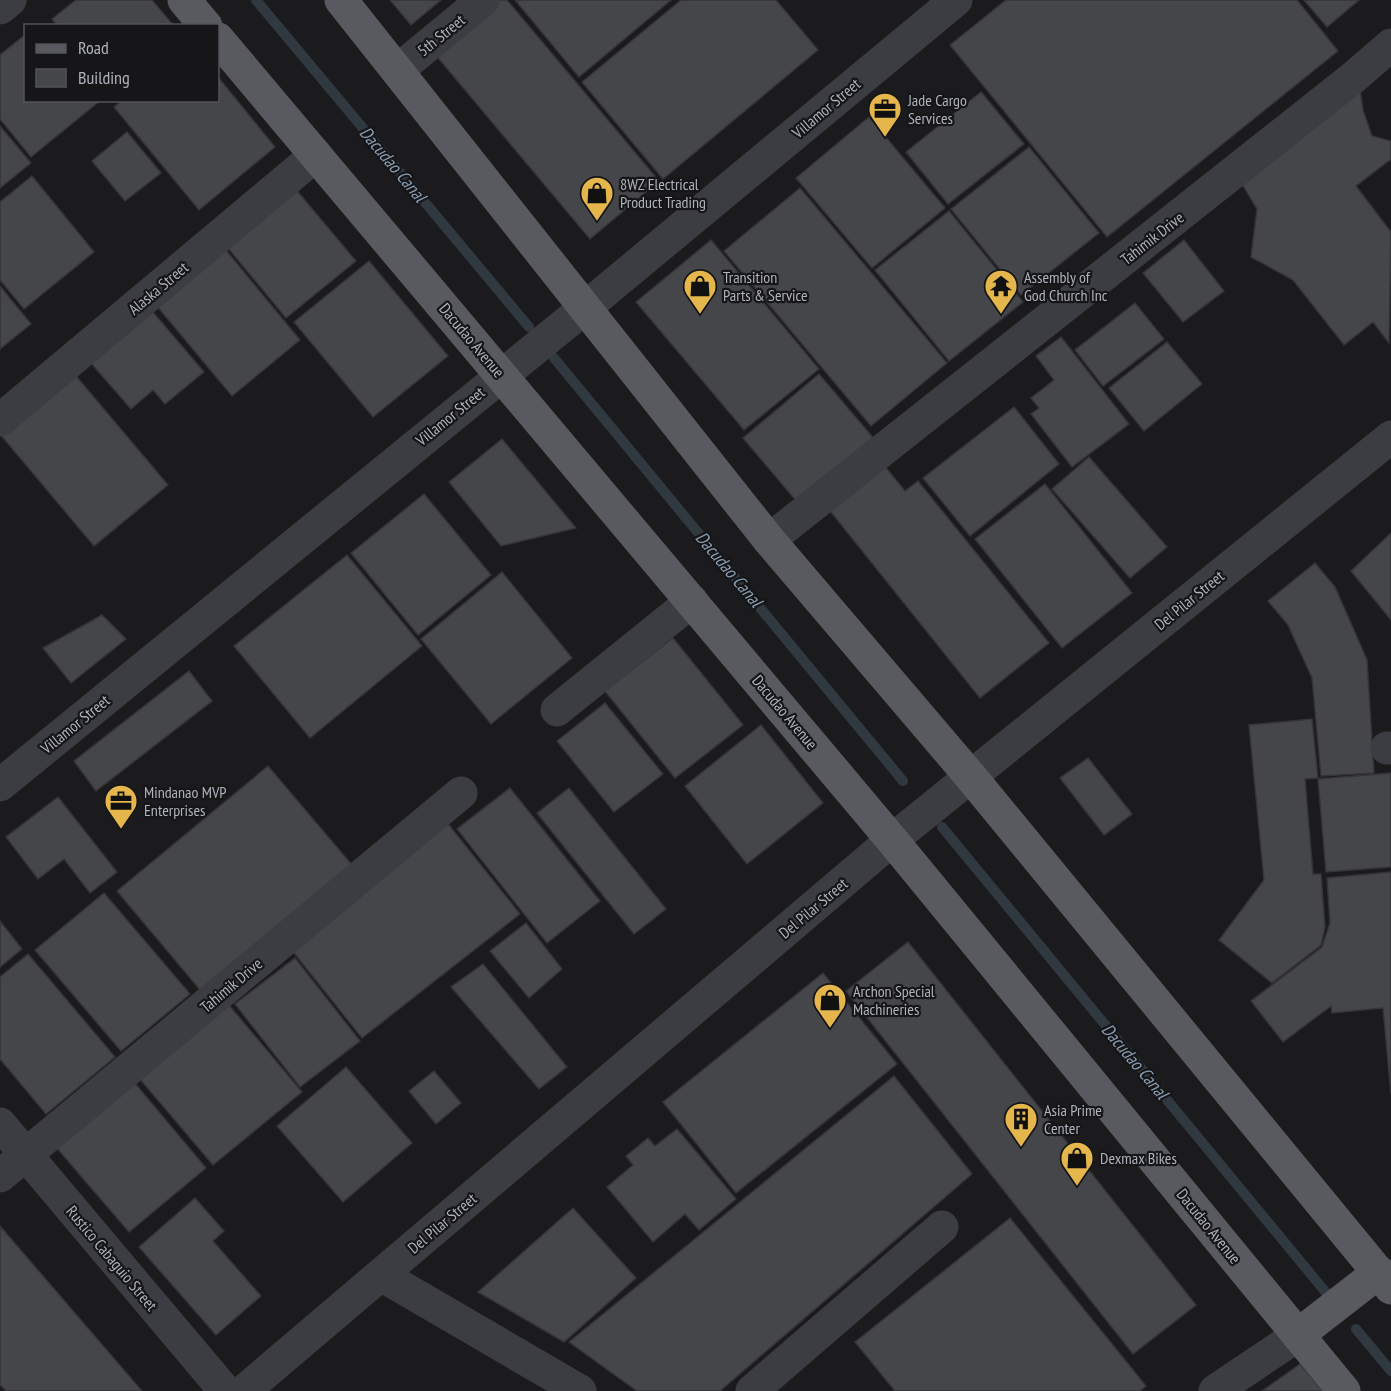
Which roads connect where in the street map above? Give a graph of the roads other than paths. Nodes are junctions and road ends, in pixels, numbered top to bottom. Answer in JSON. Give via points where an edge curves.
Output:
{"nodes":[{"id":1,"x":10,"y":0,"type":"edge"},
{"id":2,"x":184,"y":0,"type":"edge"},
{"id":3,"x":341,"y":0,"type":"edge"},
{"id":4,"x":483,"y":0,"type":"edge"},
{"id":5,"x":956,"y":0,"type":"edge"},
{"id":6,"x":0,"y":8,"type":"edge"},
{"id":7,"x":204,"y":24,"type":"edge"},
{"id":8,"x":219,"y":40,"type":"edge"},
{"id":9,"x":1391,"y":45,"type":"edge"},
{"id":10,"x":398,"y":70,"type":"junction"},
{"id":11,"x":315,"y":155,"type":"junction"},
{"id":12,"x":586,"y":307,"type":"junction"},
{"id":13,"x":501,"y":374,"type":"junction"},
{"id":14,"x":0,"y":420,"type":"edge"},
{"id":15,"x":1391,"y":437,"type":"edge"},
{"id":16,"x":769,"y":540,"type":"junction"},
{"id":17,"x":692,"y":601,"type":"junction"},
{"id":18,"x":557,"y":710,"type":"dead end"},
{"id":19,"x":971,"y":777,"type":"junction"},
{"id":20,"x":0,"y":785,"type":"edge"},
{"id":21,"x":461,"y":793,"type":"dead end"},
{"id":22,"x":892,"y":840,"type":"junction"},
{"id":23,"x":0,"y":1124,"type":"edge"},
{"id":24,"x":25,"y":1155,"type":"junction"},
{"id":25,"x":0,"y":1176,"type":"edge"},
{"id":26,"x":942,"y":1227,"type":"dead end"},
{"id":27,"x":381,"y":1275,"type":"junction"},
{"id":28,"x":1385,"y":1280,"type":"edge"},
{"id":29,"x":1298,"y":1335,"type":"junction"},
{"id":30,"x":225,"y":1391,"type":"edge"},
{"id":31,"x":244,"y":1391,"type":"edge"},
{"id":32,"x":580,"y":1391,"type":"edge"},
{"id":33,"x":752,"y":1391,"type":"edge"},
{"id":34,"x":1215,"y":1391,"type":"edge"},
{"id":35,"x":1344,"y":1391,"type":"edge"}],
"edges":[{"from":1,"to":6,"type":"street"},
{"from":2,"to":7,"type":"main road"},
{"from":3,"to":10,"type":"main road"},
{"from":4,"to":10,"type":"street","name":"5th Street"},
{"from":5,"to":12,"type":"street","name":"Villamor Street"},
{"from":8,"to":11,"type":"main road","name":"Dacudao Avenue"},
{"from":9,"to":16,"type":"street","name":"Tahimik Drive"},
{"from":10,"to":12,"type":"main road"},
{"from":11,"to":13,"type":"main road","name":"Dacudao Avenue"},
{"from":11,"to":14,"type":"street","name":"Alaska Street"},
{"from":12,"to":13,"type":"street","name":"Villamor Street"},
{"from":12,"to":16,"type":"main road"},
{"from":13,"to":17,"type":"main road","name":"Dacudao Avenue"},
{"from":13,"to":20,"type":"street","name":"Villamor Street"},
{"from":15,"to":19,"type":"street","name":"Del Pilar Street"},
{"from":16,"to":19,"type":"main road"},
{"from":17,"to":18,"type":"street"},
{"from":17,"to":22,"type":"main road","name":"Dacudao Avenue"},
{"from":19,"to":22,"type":"street","name":"Del Pilar Street"},
{"from":19,"to":28,"type":"main road"},
{"from":21,"to":24,"type":"street","name":"Tahimik Drive"},
{"from":22,"to":27,"type":"street","name":"Del Pilar Street"},
{"from":22,"to":29,"type":"main road","name":"Dacudao Avenue"},
{"from":23,"to":24,"type":"street","name":"Rustico Cabaguio Street"},
{"from":24,"to":25,"type":"street","name":"Tahimik Drive"},
{"from":24,"to":30,"type":"street","name":"Rustico Cabaguio Street"},
{"from":26,"to":33,"type":"street"},
{"from":27,"to":31,"type":"street","name":"Del Pilar Street"},
{"from":27,"to":32,"type":"street"},
{"from":28,"to":29,"type":"main road"},
{"from":29,"to":34,"type":"street"},
{"from":29,"to":35,"type":"main road","name":"Dacudao Avenue"}]}
